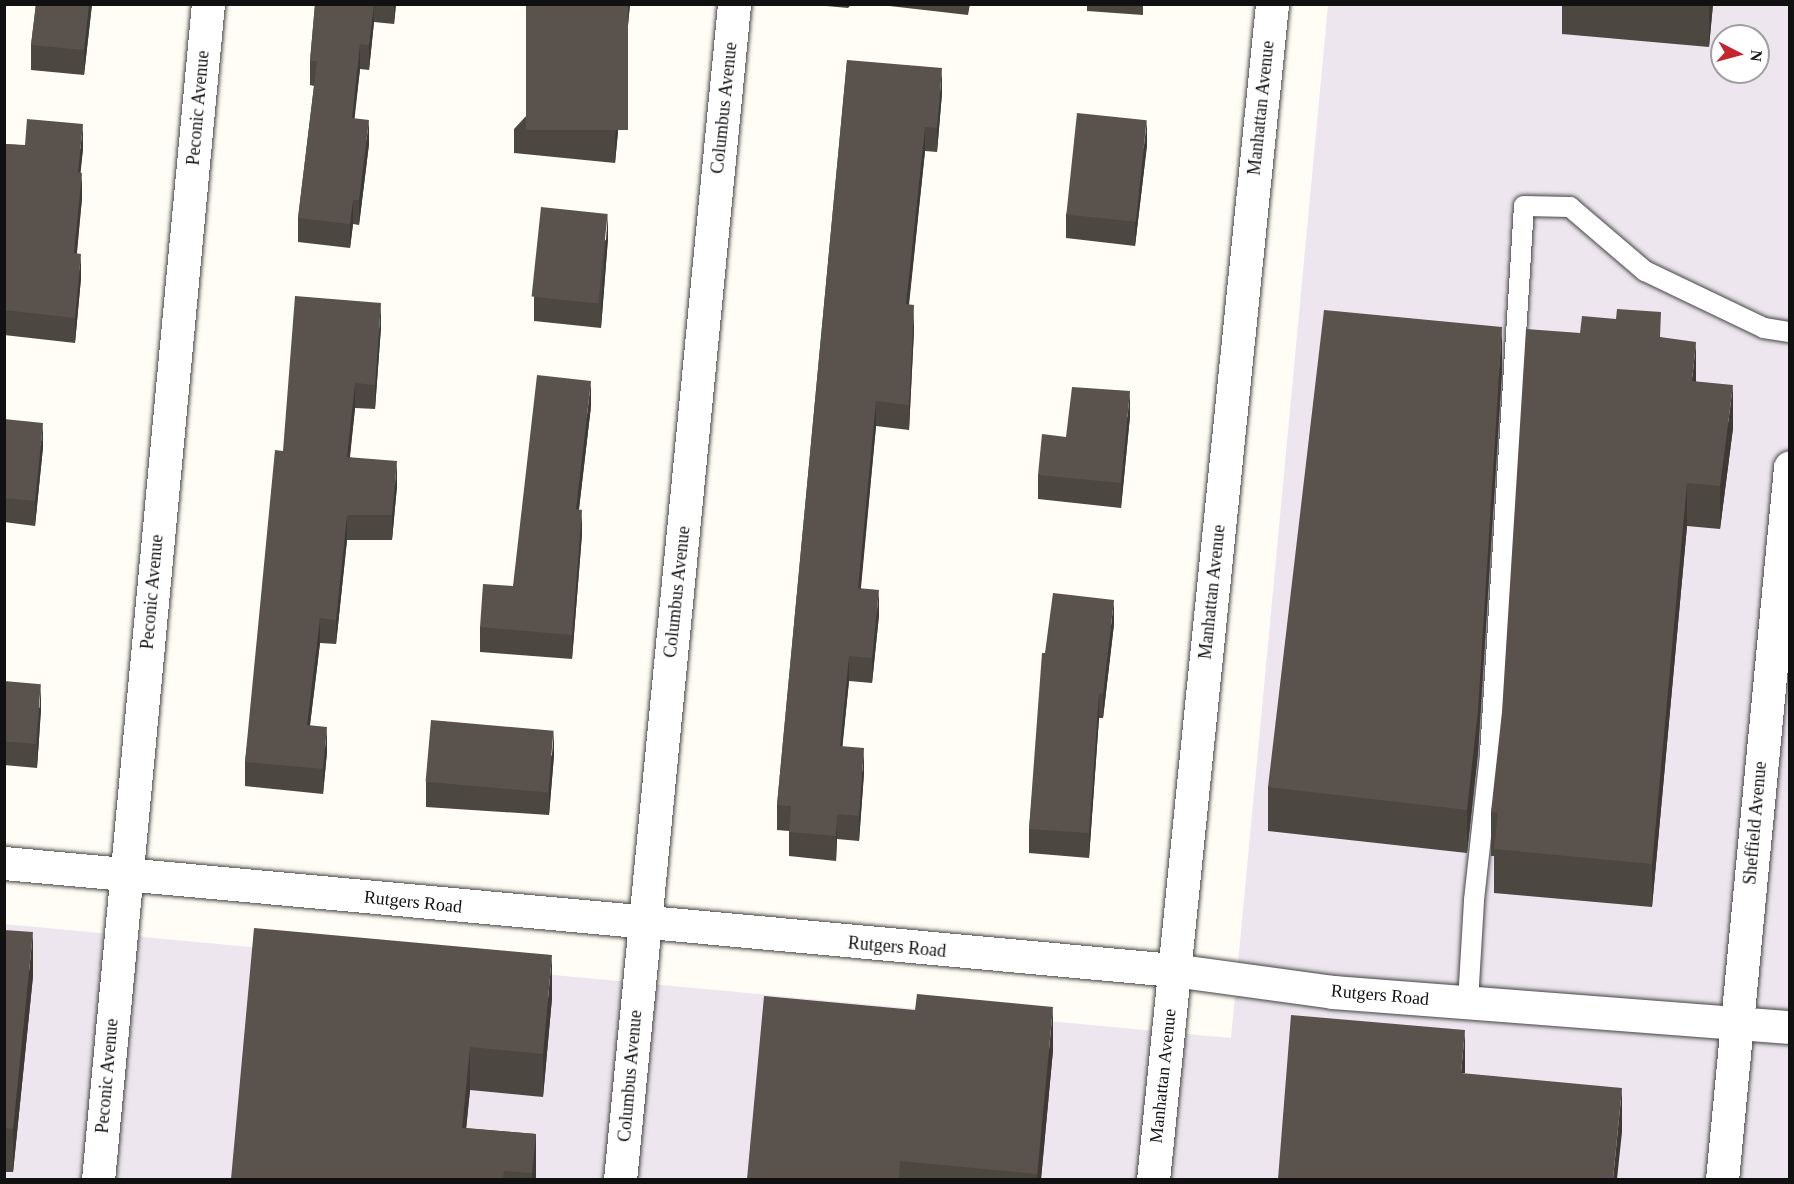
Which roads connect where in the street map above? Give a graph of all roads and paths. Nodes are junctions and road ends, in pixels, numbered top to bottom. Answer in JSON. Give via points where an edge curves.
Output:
{"nodes":[{"id":1,"x":207,"y":4,"type":"edge"},
{"id":2,"x":734,"y":4,"type":"edge"},
{"id":3,"x":1272,"y":4,"type":"edge"},
{"id":4,"x":1790,"y":332,"type":"edge"},
{"id":5,"x":1790,"y":467,"type":"edge"},
{"id":6,"x":4,"y":863,"type":"edge"},
{"id":7,"x":125,"y":874,"type":"junction"},
{"id":8,"x":645,"y":925,"type":"junction"},
{"id":9,"x":1173,"y":970,"type":"junction"},
{"id":10,"x":1468,"y":1002,"type":"junction"},
{"id":11,"x":1736,"y":1022,"type":"junction"},
{"id":12,"x":1790,"y":1027,"type":"edge"},
{"id":13,"x":98,"y":1179,"type":"edge"},
{"id":14,"x":620,"y":1179,"type":"edge"},
{"id":15,"x":1153,"y":1179,"type":"edge"},
{"id":16,"x":1722,"y":1179,"type":"edge"}],
"edges":[{"from":1,"to":7,"type":"street","name":"Peconic Avenue"},
{"from":2,"to":8,"type":"street","name":"Columbus Avenue"},
{"from":3,"to":9,"type":"street","name":"Manhattan Avenue"},
{"from":4,"to":10,"type":"lane","via":[[1764,328],[1645,271],[1570,207],[1524,206],[1490,754],[1474,900]]},
{"from":5,"to":11,"type":"street","name":"Sheffield Avenue"},
{"from":6,"to":7,"type":"street","name":"Rutgers Road"},
{"from":7,"to":8,"type":"street","name":"Rutgers Road"},
{"from":7,"to":13,"type":"street","name":"Peconic Avenue"},
{"from":8,"to":9,"type":"street","name":"Rutgers Road"},
{"from":8,"to":14,"type":"street","name":"Columbus Avenue"},
{"from":9,"to":10,"type":"street","name":"Rutgers Road","via":[[1333,992]]},
{"from":9,"to":15,"type":"street","name":"Manhattan Avenue"},
{"from":10,"to":11,"type":"street","name":"Rutgers Road"},
{"from":11,"to":12,"type":"street","name":"Rutgers Road"},
{"from":11,"to":16,"type":"street","name":"Sheffield Avenue"}]}
